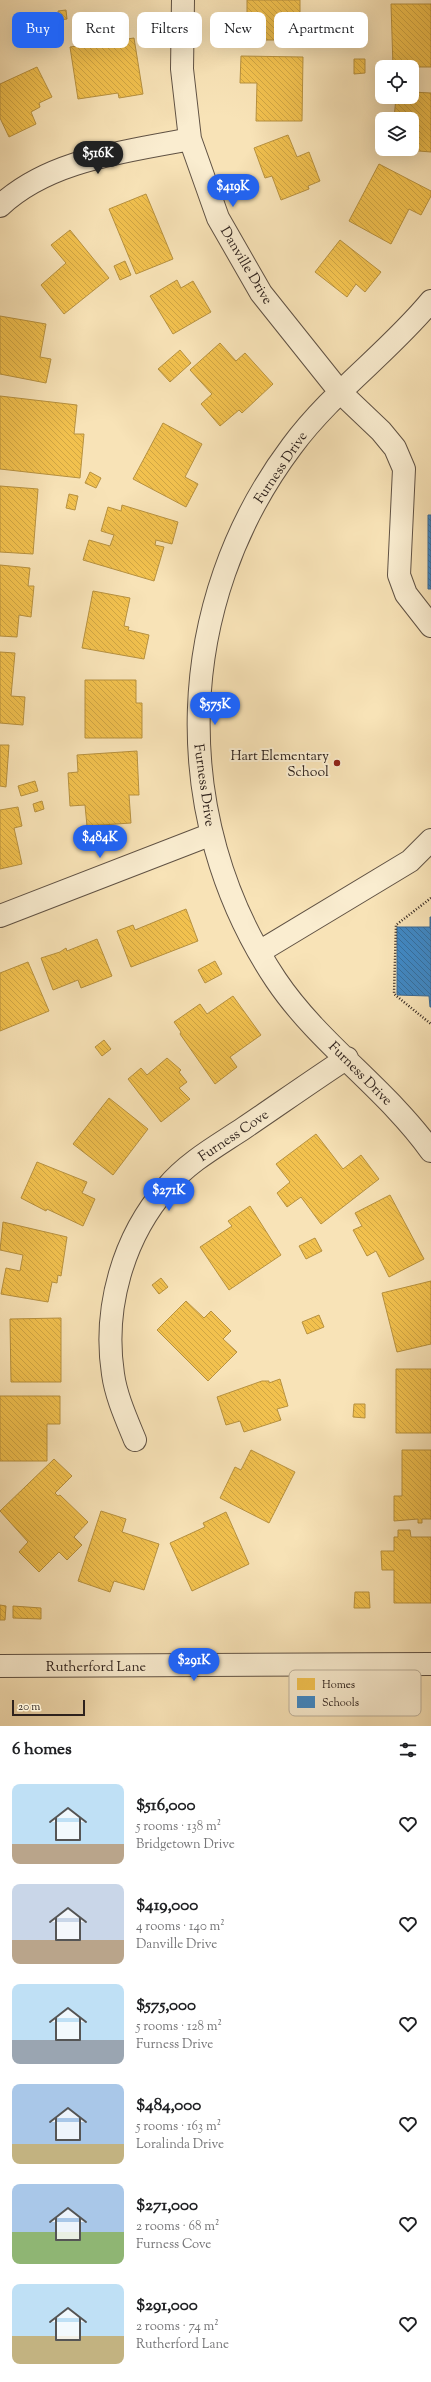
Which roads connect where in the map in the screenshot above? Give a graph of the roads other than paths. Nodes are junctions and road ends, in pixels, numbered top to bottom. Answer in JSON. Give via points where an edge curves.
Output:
{"nodes":[{"id":1,"x":183,"y":0,"type":"edge"},
{"id":2,"x":190,"y":139,"type":"junction"},
{"id":3,"x":0,"y":206,"type":"edge"},
{"id":4,"x":431,"y":301,"type":"edge"},
{"id":5,"x":340,"y":392,"type":"junction"},
{"id":6,"x":431,"y":626,"type":"edge"},
{"id":7,"x":212,"y":834,"type":"junction"},
{"id":8,"x":431,"y":840,"type":"edge"},
{"id":9,"x":0,"y":916,"type":"edge"},
{"id":10,"x":258,"y":952,"type":"junction"},
{"id":11,"x":347,"y":1058,"type":"junction"},
{"id":12,"x":431,"y":1151,"type":"edge"},
{"id":13,"x":135,"y":1440,"type":"dead end"},
{"id":14,"x":431,"y":1664,"type":"edge"},
{"id":15,"x":0,"y":1666,"type":"edge"}],
"edges":[{"from":1,"to":2,"type":"street","name":"Danville Drive","via":[[182,69]]},
{"from":2,"to":3,"type":"street","via":[[88,160],[32,183]]},
{"from":2,"to":5,"type":"street","name":"Danville Drive","via":[[218,218],[261,293]]},
{"from":4,"to":5,"type":"street","name":"Furness Drive","via":[[382,354]]},
{"from":5,"to":6,"type":"street","name":"Danville Drive","via":[[396,448],[404,469],[399,575],[406,594]]},
{"from":5,"to":7,"type":"street","name":"Furness Drive","via":[[291,446],[258,495],[238,534],[222,576],[202,661],[197,704],[198,753]]},
{"from":7,"to":9,"type":"street"},
{"from":7,"to":10,"type":"street","name":"Furness Drive","via":[[227,887]]},
{"from":8,"to":10,"type":"street","via":[[410,862]]},
{"from":10,"to":11,"type":"street","name":"Furness Drive","via":[[308,1020]]},
{"from":11,"to":12,"type":"street","name":"Furness Drive","via":[[415,1129]]},
{"from":11,"to":13,"type":"street","name":"Furness Cove","via":[[195,1160],[167,1186],[139,1228],[125,1258],[111,1312],[113,1374],[118,1397]]},
{"from":14,"to":15,"type":"street","name":"Rutherford Lane"}]}
